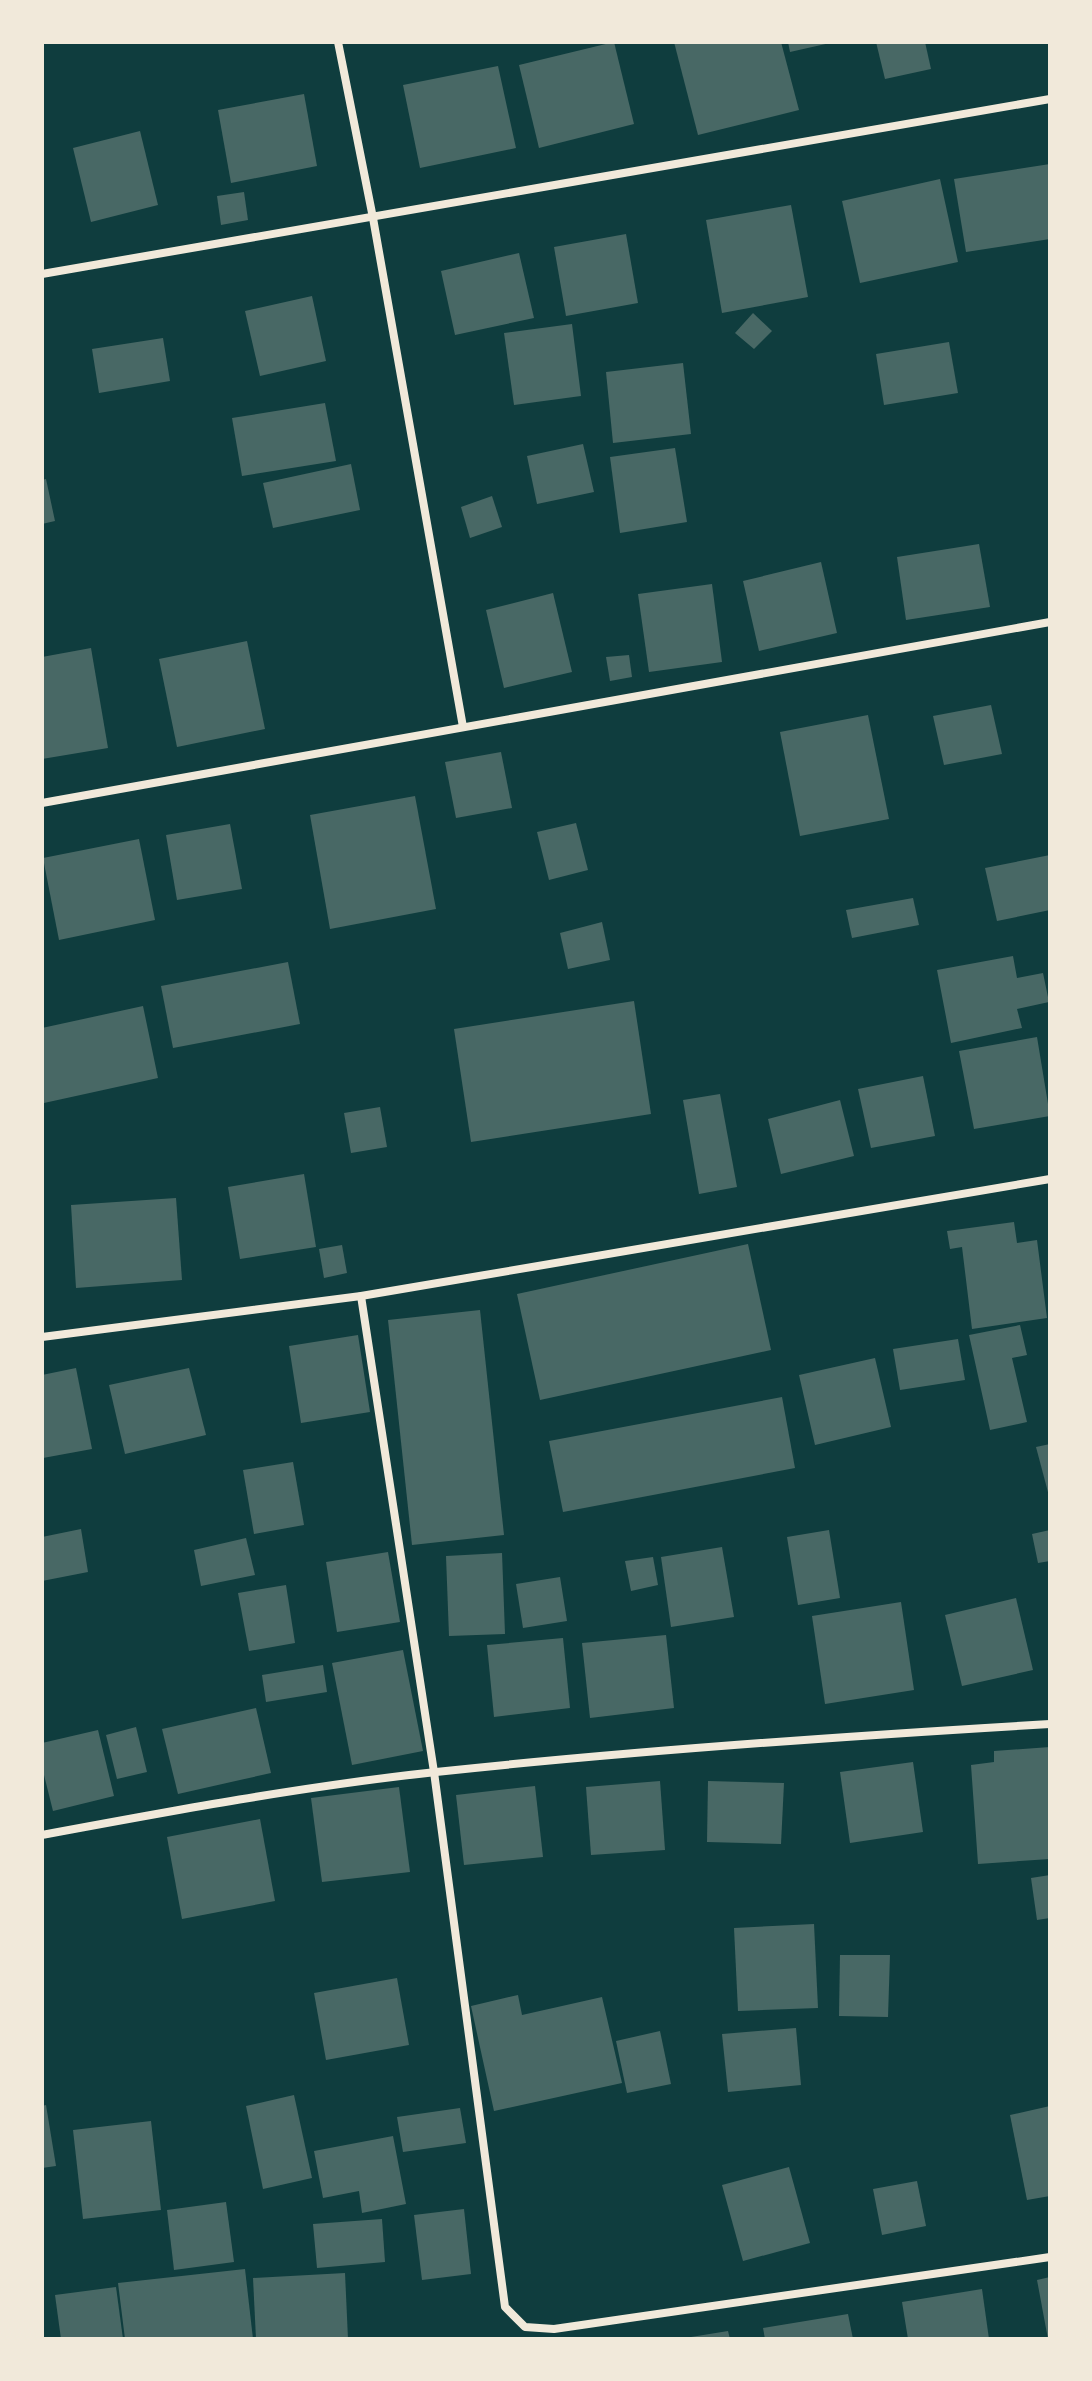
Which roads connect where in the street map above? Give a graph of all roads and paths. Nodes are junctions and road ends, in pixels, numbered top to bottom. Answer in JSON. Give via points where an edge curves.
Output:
{"nodes":[{"id":1,"x":338,"y":42,"type":"edge"},
{"id":2,"x":1050,"y":99,"type":"edge"},
{"id":3,"x":373,"y":218,"type":"junction"},
{"id":4,"x":42,"y":274,"type":"edge"},
{"id":5,"x":1050,"y":622,"type":"edge"},
{"id":6,"x":463,"y":727,"type":"junction"},
{"id":7,"x":42,"y":803,"type":"edge"},
{"id":8,"x":1050,"y":1179,"type":"edge"},
{"id":9,"x":361,"y":1296,"type":"junction"},
{"id":10,"x":42,"y":1337,"type":"edge"},
{"id":11,"x":1050,"y":1724,"type":"edge"},
{"id":12,"x":434,"y":1772,"type":"junction"},
{"id":13,"x":42,"y":1835,"type":"edge"},
{"id":14,"x":1050,"y":2257,"type":"edge"}],
"edges":[{"from":1,"to":3,"type":"street"},
{"from":2,"to":3,"type":"street"},
{"from":3,"to":4,"type":"street"},
{"from":3,"to":6,"type":"street"},
{"from":5,"to":6,"type":"street"},
{"from":6,"to":7,"type":"street"},
{"from":8,"to":9,"type":"street"},
{"from":9,"to":10,"type":"street"},
{"from":9,"to":12,"type":"street"},
{"from":11,"to":12,"type":"street"},
{"from":12,"to":13,"type":"street"},
{"from":12,"to":14,"type":"street","via":[[505,2307],[525,2327],[554,2329]]}]}
